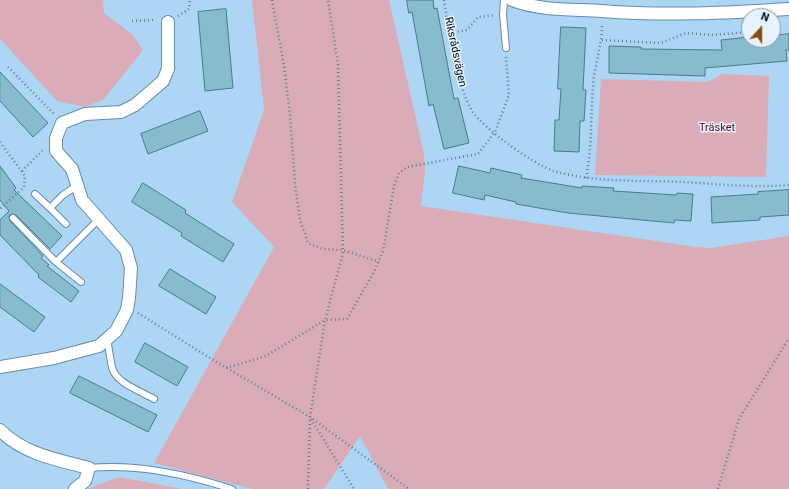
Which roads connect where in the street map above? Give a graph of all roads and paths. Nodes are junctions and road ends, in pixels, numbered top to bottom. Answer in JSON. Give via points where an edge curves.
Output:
{"nodes":[{"id":1,"x":190,"y":0,"type":"edge"},
{"id":2,"x":272,"y":0,"type":"edge"},
{"id":3,"x":328,"y":0,"type":"edge"},
{"id":4,"x":444,"y":0,"type":"edge"},
{"id":5,"x":504,"y":0,"type":"edge"},
{"id":6,"x":512,"y":0,"type":"edge"},
{"id":7,"x":789,"y":9,"type":"edge"},
{"id":8,"x":603,"y":11,"type":"junction"},
{"id":9,"x":503,"y":14,"type":"junction"},
{"id":10,"x":132,"y":21,"type":"dead end"},
{"id":11,"x":168,"y":22,"type":"junction"},
{"id":12,"x":450,"y":33,"type":"junction"},
{"id":13,"x":741,"y":33,"type":"edge"},
{"id":14,"x":602,"y":40,"type":"junction"},
{"id":15,"x":506,"y":48,"type":"joint"},
{"id":16,"x":8,"y":67,"type":"dead end"},
{"id":17,"x":62,"y":123,"type":"junction"},
{"id":18,"x":495,"y":132,"type":"junction"},
{"id":19,"x":56,"y":138,"type":"junction"},
{"id":20,"x":0,"y":142,"type":"edge"},
{"id":21,"x":22,"y":171,"type":"junction"},
{"id":22,"x":586,"y":178,"type":"junction"},
{"id":23,"x":78,"y":185,"type":"junction"},
{"id":24,"x":789,"y":185,"type":"edge"},
{"id":25,"x":35,"y":194,"type":"dead end"},
{"id":26,"x":50,"y":208,"type":"junction"},
{"id":27,"x":0,"y":209,"type":"edge"},
{"id":28,"x":14,"y":218,"type":"dead end"},
{"id":29,"x":99,"y":219,"type":"junction"},
{"id":30,"x":66,"y":224,"type":"dead end"},
{"id":31,"x":342,"y":250,"type":"junction"},
{"id":32,"x":56,"y":262,"type":"junction"},
{"id":33,"x":379,"y":262,"type":"junction"},
{"id":34,"x":81,"y":282,"type":"dead end"},
{"id":35,"x":135,"y":312,"type":"dead end"},
{"id":36,"x":325,"y":320,"type":"junction"},
{"id":37,"x":789,"y":338,"type":"edge"},
{"id":38,"x":106,"y":339,"type":"junction"},
{"id":39,"x":0,"y":368,"type":"edge"},
{"id":40,"x":226,"y":368,"type":"junction"},
{"id":41,"x":154,"y":399,"type":"dead end"},
{"id":42,"x":310,"y":416,"type":"junction"},
{"id":43,"x":0,"y":430,"type":"edge"},
{"id":44,"x":89,"y":468,"type":"junction"},
{"id":45,"x":76,"y":489,"type":"edge"},
{"id":46,"x":232,"y":489,"type":"edge"},
{"id":47,"x":308,"y":489,"type":"edge"},
{"id":48,"x":354,"y":489,"type":"edge"},
{"id":49,"x":409,"y":489,"type":"edge"},
{"id":50,"x":718,"y":489,"type":"edge"}],
"edges":[{"from":1,"to":11,"type":"path","via":[[189,9]]},
{"from":2,"to":31,"type":"path","via":[[284,66],[300,220],[308,242],[323,249]]},
{"from":3,"to":31,"type":"path","via":[[338,64]]},
{"from":4,"to":12,"type":"path","name":"Riksrådsvägen"},
{"from":5,"to":9,"type":"lane"},
{"from":6,"to":8,"type":"street","via":[[528,6]]},
{"from":7,"to":8,"type":"street","via":[[710,14]]},
{"from":8,"to":14,"type":"path"},
{"from":9,"to":12,"type":"path","via":[[478,17],[467,30]]},
{"from":9,"to":15,"type":"lane"},
{"from":10,"to":11,"type":"path"},
{"from":11,"to":17,"type":"street","via":[[168,69],[163,81],[135,105],[121,112],[86,114]]},
{"from":12,"to":18,"type":"path","name":"Riksrådsvägen","via":[[461,88],[473,112]]},
{"from":13,"to":14,"type":"path","via":[[712,35],[686,33],[661,43]]},
{"from":14,"to":22,"type":"path","via":[[594,76],[591,155]]},
{"from":15,"to":18,"type":"path","via":[[509,95]]},
{"from":16,"to":17,"type":"path"},
{"from":17,"to":19,"type":"street"},
{"from":18,"to":22,"type":"path","name":"Riksrådsvägen","via":[[528,158],[553,171]]},
{"from":18,"to":33,"type":"path","via":[[478,154],[407,167],[399,173],[394,186]]},
{"from":19,"to":21,"type":"path"},
{"from":19,"to":23,"type":"street","via":[[56,151],[72,170]]},
{"from":20,"to":21,"type":"path"},
{"from":21,"to":27,"type":"path","via":[[26,176],[24,187]]},
{"from":22,"to":24,"type":"path","name":"Riksrådsvägen","via":[[736,186]]},
{"from":23,"to":26,"type":"lane"},
{"from":23,"to":29,"type":"street","via":[[82,200]]},
{"from":25,"to":26,"type":"lane"},
{"from":26,"to":30,"type":"lane"},
{"from":28,"to":32,"type":"lane"},
{"from":29,"to":32,"type":"lane"},
{"from":29,"to":38,"type":"street","via":[[126,250],[131,268],[127,310],[116,331]]},
{"from":31,"to":33,"type":"path"},
{"from":31,"to":36,"type":"path"},
{"from":32,"to":34,"type":"lane"},
{"from":33,"to":36,"type":"path","via":[[347,319]]},
{"from":35,"to":40,"type":"path"},
{"from":36,"to":40,"type":"path","via":[[266,356]]},
{"from":36,"to":42,"type":"path"},
{"from":37,"to":50,"type":"path","via":[[740,419]]},
{"from":38,"to":39,"type":"street","via":[[98,346]]},
{"from":38,"to":41,"type":"lane","via":[[116,378]]},
{"from":40,"to":42,"type":"path"},
{"from":42,"to":47,"type":"path"},
{"from":42,"to":48,"type":"path"},
{"from":42,"to":49,"type":"path"},
{"from":43,"to":44,"type":"street","via":[[7,438],[42,456]]},
{"from":44,"to":45,"type":"street","via":[[85,481]]},
{"from":44,"to":46,"type":"lane","via":[[108,466],[153,469]]}]}
